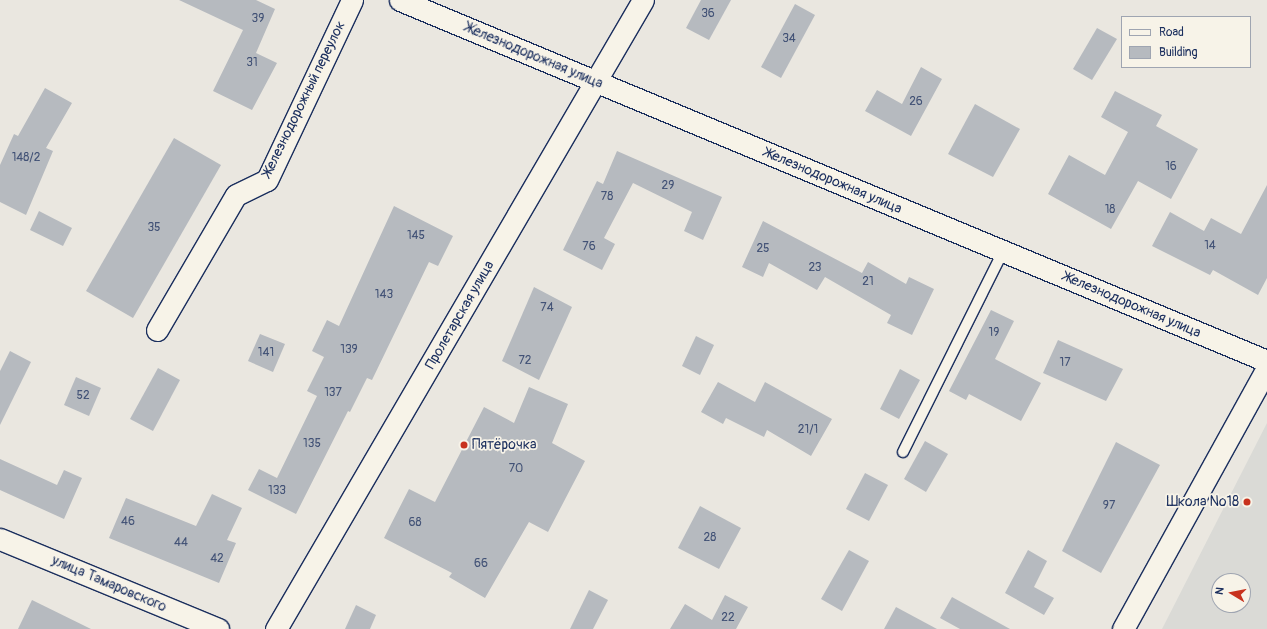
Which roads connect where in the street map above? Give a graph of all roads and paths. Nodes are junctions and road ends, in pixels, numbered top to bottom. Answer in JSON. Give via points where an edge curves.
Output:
{"nodes":[{"id":1,"x":352,"y":0,"type":"edge"},
{"id":2,"x":400,"y":0,"type":"edge"},
{"id":3,"x":643,"y":0,"type":"edge"},
{"id":4,"x":596,"y":83,"type":"junction"},
{"id":5,"x":1003,"y":251,"type":"junction"},
{"id":6,"x":157,"y":330,"type":"dead end"},
{"id":7,"x":1267,"y":361,"type":"edge"},
{"id":8,"x":1267,"y":368,"type":"edge"},
{"id":9,"x":903,"y":452,"type":"dead end"},
{"id":10,"x":0,"y":539,"type":"edge"},
{"id":11,"x":218,"y":629,"type":"edge"},
{"id":12,"x":276,"y":629,"type":"edge"},
{"id":13,"x":1123,"y":629,"type":"edge"}],
"edges":[{"from":1,"to":6,"type":"street","name":"Железнодорожный переулок","via":[[267,180],[236,195]]},
{"from":2,"to":4,"type":"street","name":"Железнодорожная улица"},
{"from":3,"to":4,"type":"street","name":"Пролетарская улица"},
{"from":4,"to":5,"type":"street","name":"Железнодорожная улица"},
{"from":4,"to":12,"type":"street","name":"Пролетарская улица"},
{"from":5,"to":7,"type":"street","name":"Железнодорожная улица"},
{"from":5,"to":9,"type":"lane"},
{"from":8,"to":13,"type":"street"},
{"from":10,"to":11,"type":"street","name":"улица Тамаровского"}]}
